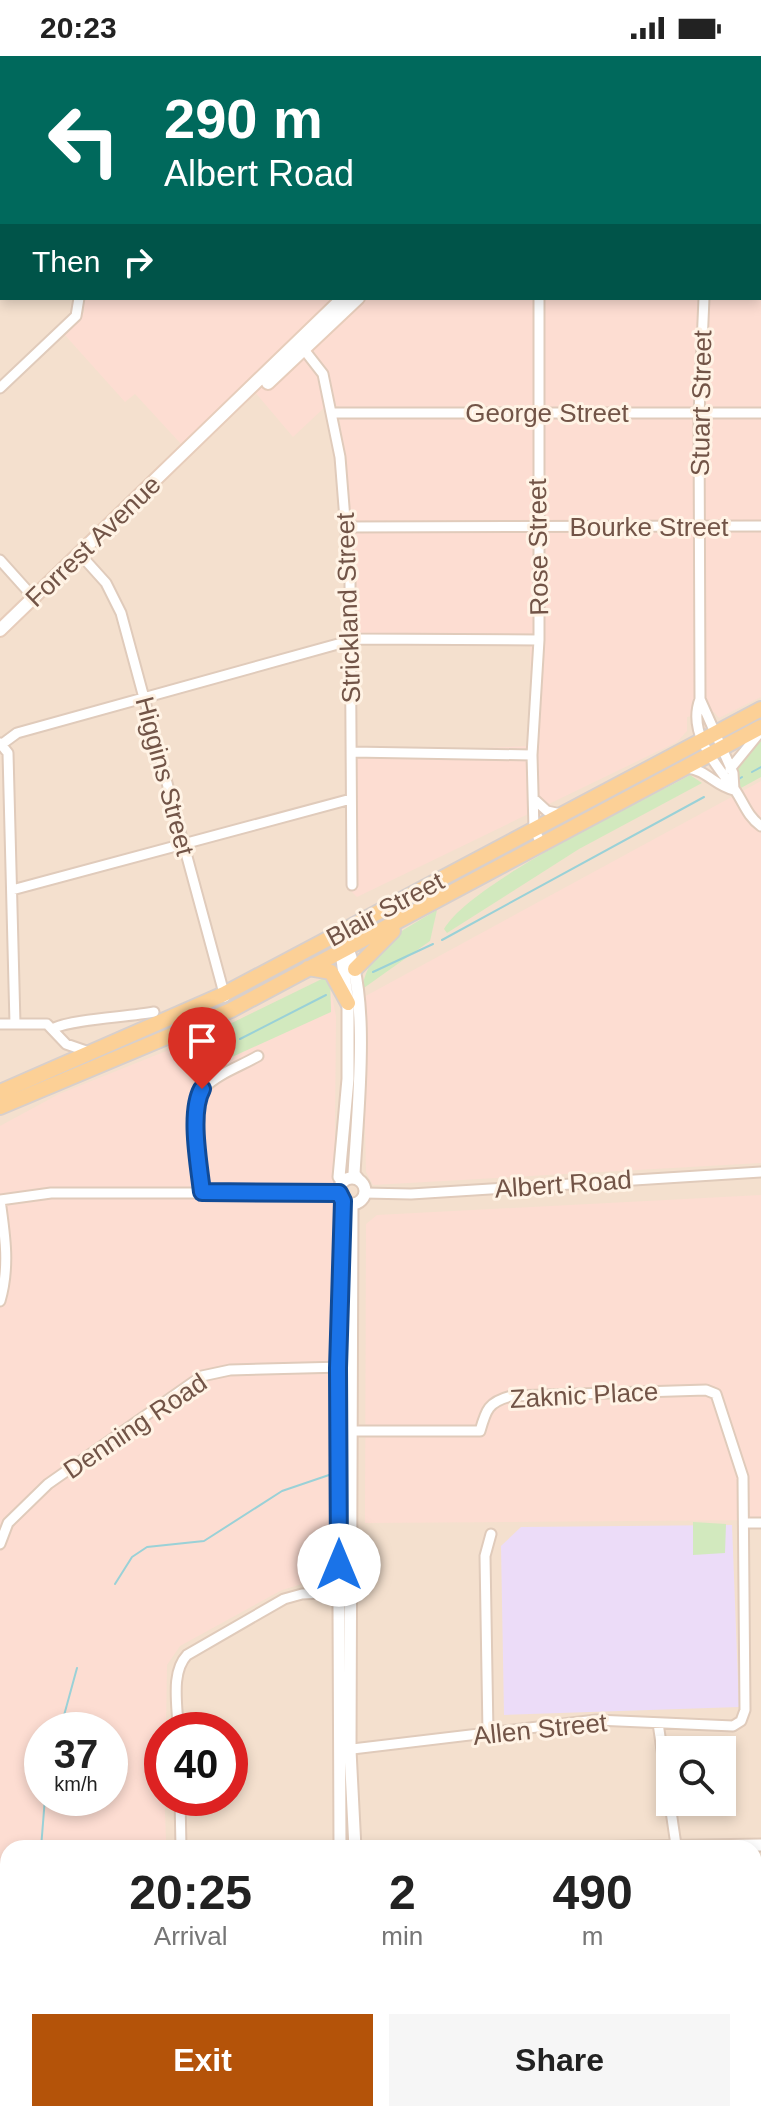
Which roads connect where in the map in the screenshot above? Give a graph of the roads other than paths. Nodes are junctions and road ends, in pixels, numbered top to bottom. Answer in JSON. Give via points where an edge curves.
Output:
{"nodes":[{"id":1,"x":79,"y":300,"type":"edge"},
{"id":2,"x":329,"y":300,"type":"edge"},
{"id":3,"x":341,"y":300,"type":"edge"},
{"id":4,"x":356,"y":300,"type":"edge"},
{"id":5,"x":539,"y":300,"type":"edge"},
{"id":6,"x":704,"y":300,"type":"edge"},
{"id":7,"x":312,"y":327,"type":"junction"},
{"id":8,"x":301,"y":346,"type":"junction"},
{"id":9,"x":0,"y":388,"type":"edge"},
{"id":10,"x":333,"y":413,"type":"junction"},
{"id":11,"x":537,"y":413,"type":"junction"},
{"id":12,"x":761,"y":413,"type":"edge"},
{"id":13,"x":699,"y":414,"type":"junction"},
{"id":14,"x":761,"y":526,"type":"edge"},
{"id":15,"x":346,"y":527,"type":"junction"},
{"id":16,"x":541,"y":527,"type":"junction"},
{"id":17,"x":699,"y":527,"type":"junction"},
{"id":18,"x":79,"y":553,"type":"junction"},
{"id":19,"x":0,"y":560,"type":"edge"},
{"id":20,"x":35,"y":599,"type":"junction"},
{"id":21,"x":0,"y":630,"type":"edge"},
{"id":22,"x":539,"y":640,"type":"junction"},
{"id":23,"x":352,"y":642,"type":"junction"},
{"id":24,"x":145,"y":700,"type":"junction"},
{"id":25,"x":761,"y":709,"type":"edge"},
{"id":26,"x":761,"y":729,"type":"edge"},
{"id":27,"x":708,"y":737,"type":"junction"},
{"id":28,"x":1,"y":743,"type":"edge"},
{"id":29,"x":352,"y":752,"type":"junction"},
{"id":30,"x":714,"y":752,"type":"junction"},
{"id":31,"x":532,"y":755,"type":"junction"},
{"id":32,"x":687,"y":768,"type":"junction"},
{"id":33,"x":730,"y":769,"type":"junction"},
{"id":34,"x":734,"y":790,"type":"junction"},
{"id":35,"x":533,"y":796,"type":"junction"},
{"id":36,"x":351,"y":799,"type":"junction"},
{"id":37,"x":561,"y":814,"type":"junction"},
{"id":38,"x":761,"y":826,"type":"edge"},
{"id":39,"x":534,"y":829,"type":"junction"},
{"id":40,"x":541,"y":843,"type":"junction"},
{"id":41,"x":184,"y":845,"type":"junction"},
{"id":42,"x":352,"y":885,"type":"dead end"},
{"id":43,"x":12,"y":890,"type":"junction"},
{"id":44,"x":399,"y":920,"type":"junction"},
{"id":45,"x":340,"y":933,"type":"junction"},
{"id":46,"x":345,"y":949,"type":"junction"},
{"id":47,"x":308,"y":968,"type":"junction"},
{"id":48,"x":355,"y":969,"type":"junction"},
{"id":49,"x":224,"y":994,"type":"junction"},
{"id":50,"x":348,"y":1003,"type":"junction"},
{"id":51,"x":231,"y":1010,"type":"junction"},
{"id":52,"x":154,"y":1012,"type":"dead end"},
{"id":53,"x":0,"y":1024,"type":"edge"},
{"id":54,"x":15,"y":1024,"type":"junction"},
{"id":55,"x":53,"y":1029,"type":"junction"},
{"id":56,"x":258,"y":1056,"type":"dead end"},
{"id":57,"x":91,"y":1060,"type":"junction"},
{"id":58,"x":66,"y":1063,"type":"junction"},
{"id":59,"x":0,"y":1092,"type":"edge"},
{"id":60,"x":0,"y":1107,"type":"edge"},
{"id":61,"x":761,"y":1172,"type":"edge"},
{"id":62,"x":358,"y":1179,"type":"junction"},
{"id":63,"x":202,"y":1192,"type":"junction"},
{"id":64,"x":365,"y":1193,"type":"junction"},
{"id":65,"x":344,"y":1195,"type":"junction"},
{"id":66,"x":0,"y":1200,"type":"edge"},
{"id":67,"x":0,"y":1301,"type":"edge"},
{"id":68,"x":344,"y":1368,"type":"junction"},
{"id":69,"x":344,"y":1432,"type":"junction"},
{"id":70,"x":745,"y":1523,"type":"junction"},
{"id":71,"x":761,"y":1523,"type":"edge"},
{"id":72,"x":491,"y":1534,"type":"dead end"},
{"id":73,"x":0,"y":1544,"type":"edge"},
{"id":74,"x":345,"y":1592,"type":"junction"},
{"id":75,"x":178,"y":1712,"type":"edge"},
{"id":76,"x":658,"y":1723,"type":"junction"},
{"id":77,"x":488,"y":1733,"type":"junction"},
{"id":78,"x":346,"y":1750,"type":"junction"},
{"id":79,"x":180,"y":1816,"type":"edge"},
{"id":80,"x":181,"y":1840,"type":"edge"},
{"id":81,"x":340,"y":1840,"type":"edge"},
{"id":82,"x":354,"y":1840,"type":"edge"},
{"id":83,"x":675,"y":1840,"type":"edge"}],
"edges":[{"from":1,"to":9,"type":"street","via":[[76,316]]},
{"from":2,"to":7,"type":"main road"},
{"from":3,"to":7,"type":"main road","name":"Forrest Avenue"},
{"from":4,"to":8,"type":"main road","name":"Forrest Avenue"},
{"from":5,"to":11,"type":"street","name":"Rose Street"},
{"from":6,"to":13,"type":"street","name":"Stuart Street"},
{"from":7,"to":8,"type":"main road","name":"Forrest Avenue"},
{"from":8,"to":10,"type":"street","name":"Strickland Street","via":[[323,374]]},
{"from":8,"to":18,"type":"main road","name":"Forrest Avenue"},
{"from":10,"to":11,"type":"street","name":"George Street"},
{"from":10,"to":15,"type":"street","name":"Strickland Street"},
{"from":11,"to":13,"type":"street","name":"George Street"},
{"from":11,"to":16,"type":"street","name":"Rose Street"},
{"from":12,"to":13,"type":"street","name":"George Street"},
{"from":13,"to":17,"type":"street","name":"Stuart Street"},
{"from":14,"to":17,"type":"street","name":"Bourke Street"},
{"from":15,"to":16,"type":"street","name":"Bourke Street"},
{"from":15,"to":23,"type":"street","name":"Strickland Street"},
{"from":16,"to":17,"type":"street","name":"Bourke Street"},
{"from":16,"to":22,"type":"street","name":"Rose Street"},
{"from":17,"to":27,"type":"street","name":"Stuart Street","via":[[696,725]]},
{"from":18,"to":20,"type":"main road","name":"Forrest Avenue"},
{"from":18,"to":24,"type":"street","name":"Higgins Street","via":[[115,597]]},
{"from":19,"to":20,"type":"street"},
{"from":20,"to":21,"type":"main road","name":"Forrest Avenue"},
{"from":22,"to":23,"type":"street"},
{"from":22,"to":31,"type":"street","name":"Rose Street"},
{"from":23,"to":24,"type":"street"},
{"from":23,"to":29,"type":"street","name":"Strickland Street"},
{"from":24,"to":28,"type":"street","via":[[17,733]]},
{"from":24,"to":41,"type":"street","name":"Higgins Street"},
{"from":25,"to":27,"type":"main road","name":"Blair Street"},
{"from":26,"to":30,"type":"main road","name":"Blair Street"},
{"from":26,"to":33,"type":"street"},
{"from":27,"to":30,"type":"street","name":"Stuart Street"},
{"from":27,"to":37,"type":"main road","name":"Blair Street"},
{"from":28,"to":43,"type":"street","via":[[8,753]]},
{"from":29,"to":31,"type":"street"},
{"from":29,"to":36,"type":"street","name":"Strickland Street"},
{"from":30,"to":32,"type":"main road","name":"Blair Street"},
{"from":30,"to":33,"type":"street"},
{"from":30,"to":34,"type":"street","via":[[723,779]]},
{"from":31,"to":35,"type":"street","name":"Rose Street"},
{"from":32,"to":34,"type":"street","via":[[703,771],[718,787]]},
{"from":32,"to":40,"type":"main road","name":"Blair Street"},
{"from":33,"to":34,"type":"street"},
{"from":34,"to":38,"type":"street"},
{"from":35,"to":37,"type":"street","via":[[538,806]]},
{"from":35,"to":39,"type":"street","name":"Rose Street"},
{"from":36,"to":41,"type":"street"},
{"from":36,"to":42,"type":"street","name":"Strickland Street"},
{"from":37,"to":39,"type":"main road","name":"Blair Street"},
{"from":39,"to":40,"type":"street","name":"Rose Street"},
{"from":39,"to":45,"type":"main road","name":"Blair Street"},
{"from":40,"to":44,"type":"main road","name":"Blair Street"},
{"from":41,"to":43,"type":"street"},
{"from":41,"to":49,"type":"street","name":"Higgins Street"},
{"from":43,"to":54,"type":"street"},
{"from":44,"to":46,"type":"main road","name":"Blair Street"},
{"from":44,"to":48,"type":"main road"},
{"from":45,"to":46,"type":"street"},
{"from":45,"to":49,"type":"main road","name":"Blair Street"},
{"from":46,"to":47,"type":"main road","name":"Blair Street"},
{"from":46,"to":48,"type":"street"},
{"from":46,"to":50,"type":"street"},
{"from":47,"to":50,"type":"main road","via":[[331,972]]},
{"from":47,"to":51,"type":"main road","name":"Blair Street"},
{"from":48,"to":62,"type":"street"},
{"from":49,"to":51,"type":"street","name":"Higgins Street"},
{"from":49,"to":57,"type":"main road","name":"Blair Street"},
{"from":50,"to":65,"type":"street","via":[[339,1177]]},
{"from":51,"to":57,"type":"main road","name":"Blair Street"},
{"from":52,"to":55,"type":"street"},
{"from":53,"to":54,"type":"street"},
{"from":54,"to":55,"type":"street"},
{"from":55,"to":57,"type":"street"},
{"from":55,"to":58,"type":"street"},
{"from":56,"to":63,"type":"street","via":[[199,1094]]},
{"from":57,"to":58,"type":"main road","name":"Blair Street"},
{"from":57,"to":60,"type":"main road","name":"Blair Street"},
{"from":58,"to":59,"type":"main road","name":"Blair Street"},
{"from":61,"to":64,"type":"street","name":"Albert Road"},
{"from":62,"to":64,"type":"street"},
{"from":62,"to":65,"type":"street"},
{"from":63,"to":65,"type":"street"},
{"from":63,"to":66,"type":"street","via":[[51,1193]]},
{"from":64,"to":65,"type":"street","via":[[361,1201]]},
{"from":65,"to":68,"type":"street"},
{"from":66,"to":67,"type":"street","via":[[7,1254]]},
{"from":68,"to":69,"type":"street"},
{"from":68,"to":73,"type":"street","name":"Denning Road","via":[[230,1370],[202,1376],[48,1484],[8,1523]]},
{"from":69,"to":70,"type":"street","name":"Zaknic Place","via":[[480,1431],[493,1400],[511,1396],[706,1390],[716,1394],[722,1406],[739,1461]]},
{"from":69,"to":74,"type":"street"},
{"from":70,"to":71,"type":"street"},
{"from":70,"to":76,"type":"street","name":"Allen Street","via":[[745,1710],[738,1724]]},
{"from":72,"to":77,"type":"street","via":[[485,1556]]},
{"from":74,"to":75,"type":"street","via":[[284,1599],[187,1655],[177,1675]]},
{"from":74,"to":78,"type":"street"},
{"from":76,"to":77,"type":"street","name":"Allen Street","via":[[596,1720]]},
{"from":76,"to":83,"type":"street"},
{"from":77,"to":78,"type":"street","name":"Allen Street"},
{"from":78,"to":81,"type":"street"},
{"from":78,"to":82,"type":"street"},
{"from":79,"to":80,"type":"street"}]}
